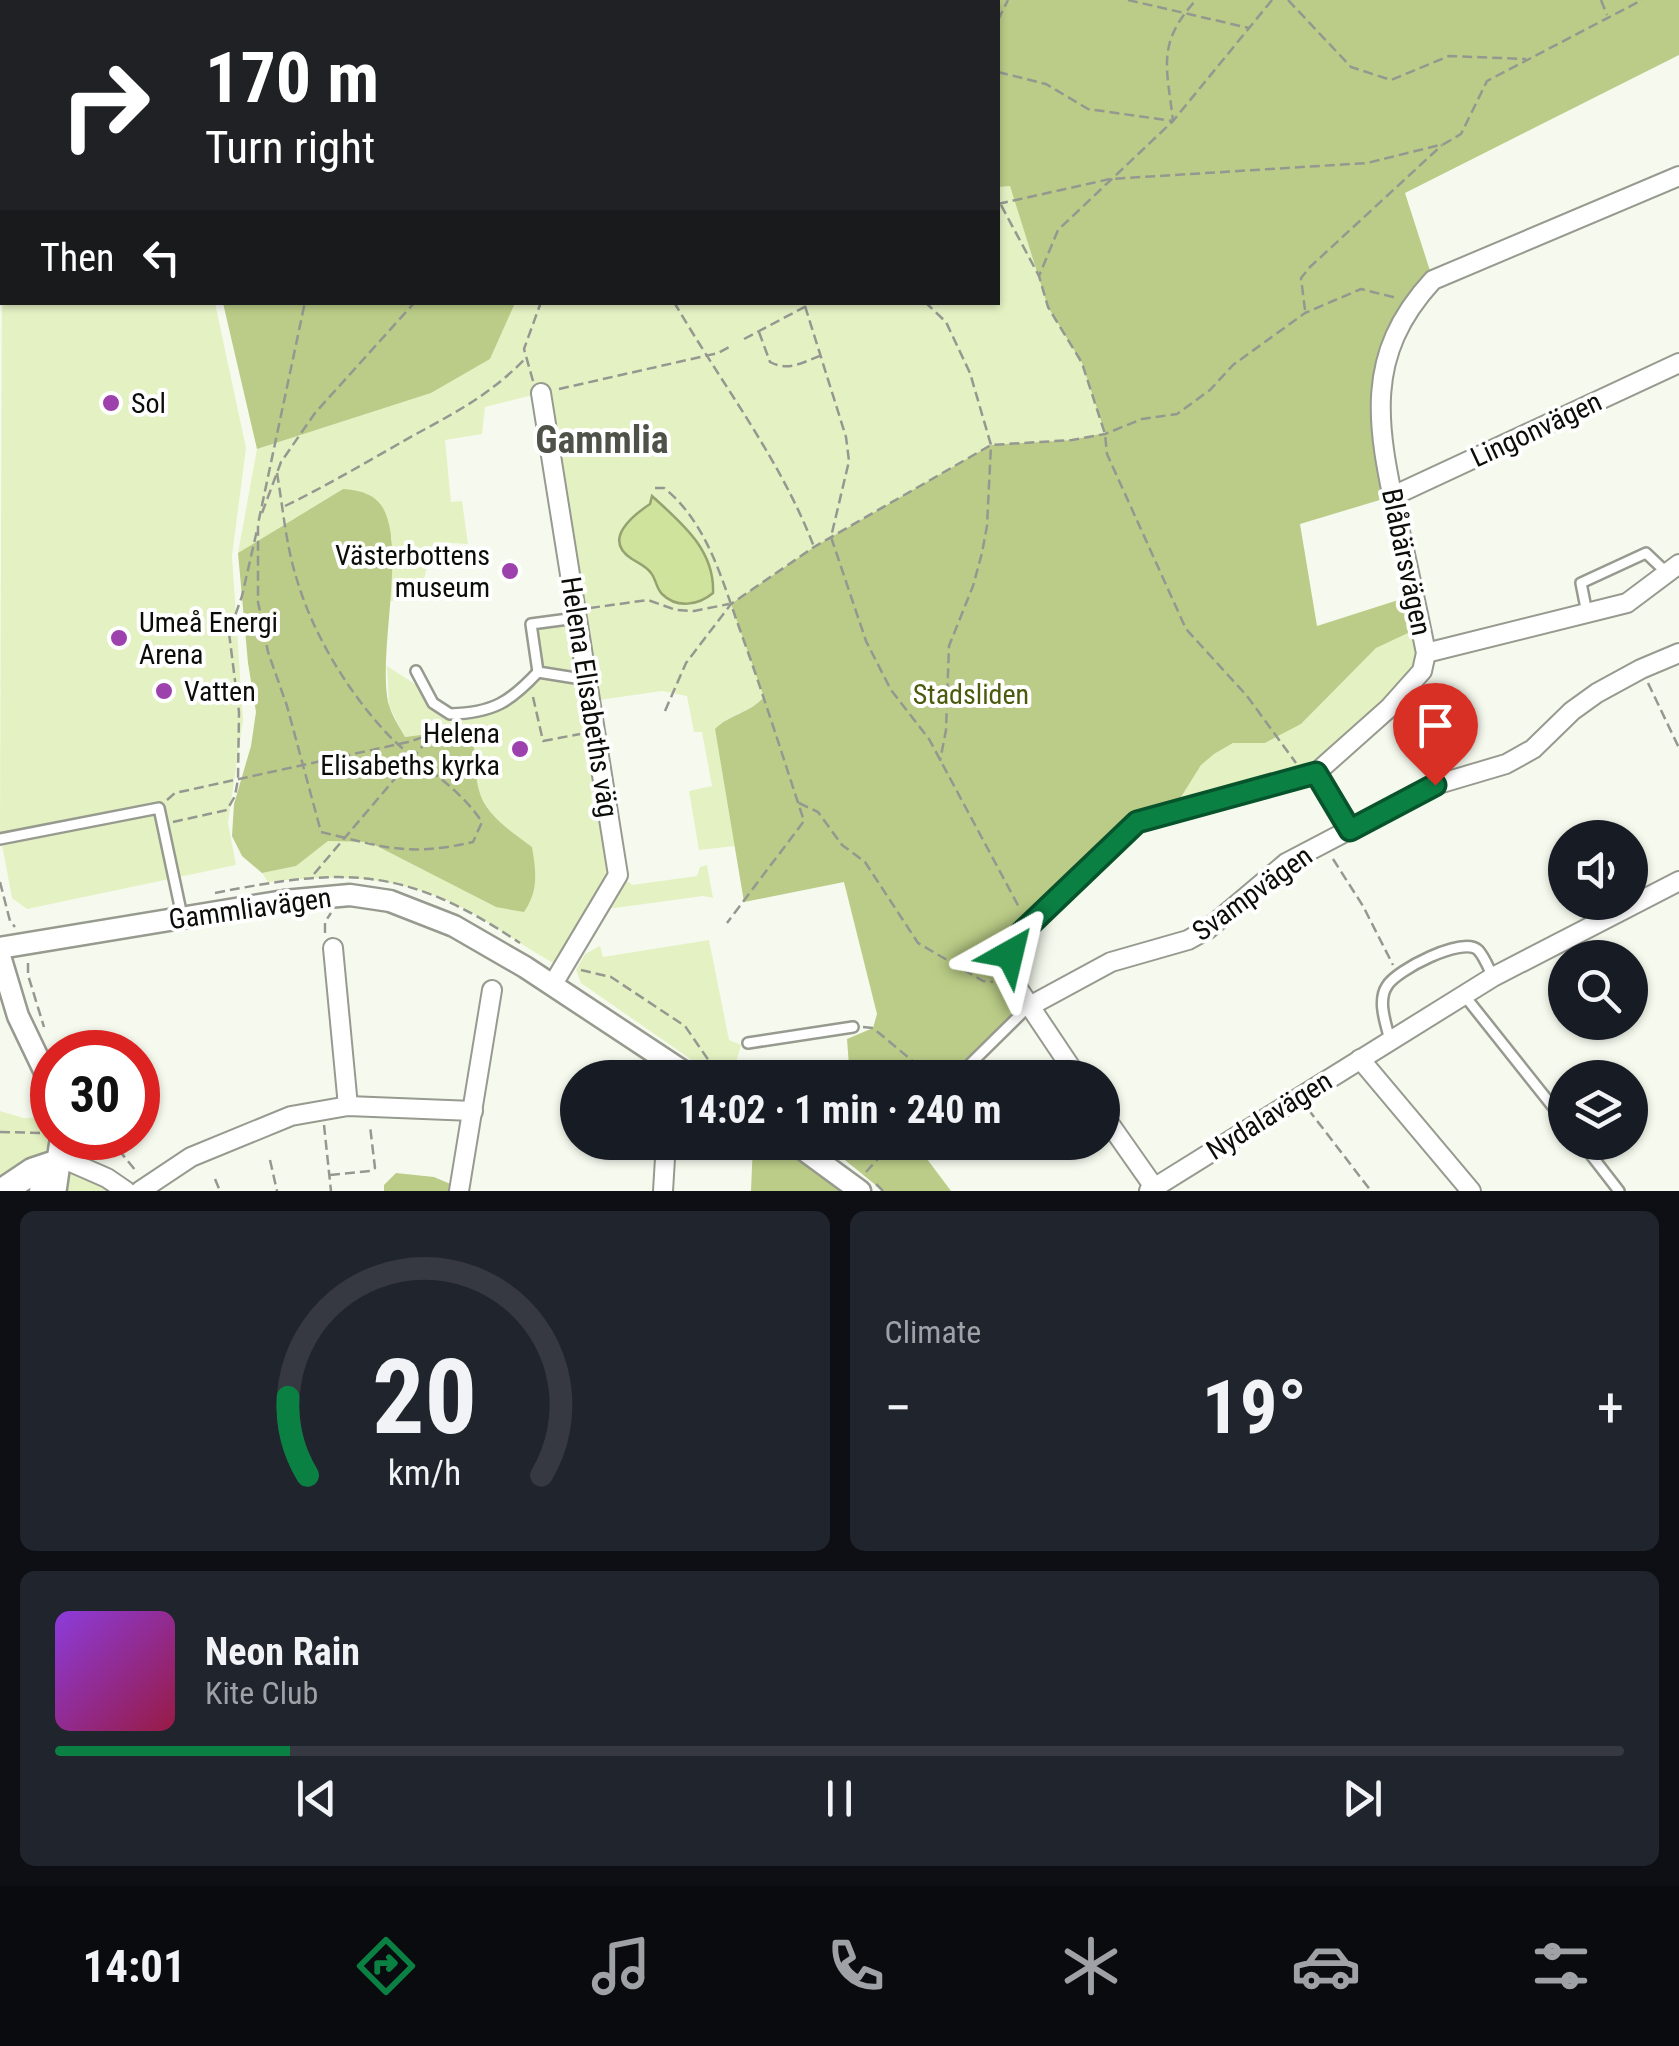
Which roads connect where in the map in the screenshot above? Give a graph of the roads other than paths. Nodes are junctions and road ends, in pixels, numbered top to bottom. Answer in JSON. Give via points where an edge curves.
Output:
{"nodes":[{"id":1,"x":1679,"y":176,"type":"edge"},
{"id":2,"x":1679,"y":363,"type":"edge"},
{"id":3,"x":541,"y":393,"type":"road end"},
{"id":4,"x":1392,"y":496,"type":"junction"},
{"id":5,"x":1673,"y":568,"type":"edge"},
{"id":6,"x":1587,"y":613,"type":"junction"},
{"id":7,"x":578,"y":614,"type":"junction"},
{"id":8,"x":1426,"y":653,"type":"junction"},
{"id":9,"x":1679,"y":653,"type":"edge"},
{"id":10,"x":416,"y":671,"type":"dead end"},
{"id":11,"x":538,"y":672,"type":"junction"},
{"id":12,"x":588,"y":680,"type":"junction"},
{"id":13,"x":1310,"y":775,"type":"junction"},
{"id":14,"x":1350,"y":830,"type":"junction"},
{"id":15,"x":0,"y":839,"type":"edge"},
{"id":16,"x":1679,"y":881,"type":"edge"},
{"id":17,"x":182,"y":916,"type":"junction"},
{"id":18,"x":333,"y":948,"type":"road end"},
{"id":19,"x":0,"y":952,"type":"edge"},
{"id":20,"x":558,"y":976,"type":"junction"},
{"id":21,"x":1493,"y":978,"type":"junction"},
{"id":22,"x":492,"y":990,"type":"dead end"},
{"id":23,"x":1464,"y":995,"type":"junction"},
{"id":24,"x":1028,"y":1008,"type":"junction"},
{"id":25,"x":853,"y":1027,"type":"road end"},
{"id":26,"x":1390,"y":1040,"type":"junction"},
{"id":27,"x":30,"y":1041,"type":"edge"},
{"id":28,"x":748,"y":1043,"type":"dead end"},
{"id":29,"x":668,"y":1060,"type":"edge"},
{"id":30,"x":975,"y":1060,"type":"edge"},
{"id":31,"x":1065,"y":1060,"type":"edge"},
{"id":32,"x":1360,"y":1060,"type":"junction"},
{"id":33,"x":1548,"y":1101,"type":"edge"},
{"id":34,"x":348,"y":1106,"type":"junction"},
{"id":35,"x":473,"y":1110,"type":"junction"},
{"id":36,"x":1120,"y":1140,"type":"edge"},
{"id":37,"x":49,"y":1160,"type":"edge"},
{"id":38,"x":56,"y":1160,"type":"edge"},
{"id":39,"x":58,"y":1160,"type":"edge"},
{"id":40,"x":72,"y":1160,"type":"edge"},
{"id":41,"x":665,"y":1160,"type":"edge"},
{"id":42,"x":820,"y":1160,"type":"edge"},
{"id":43,"x":1595,"y":1160,"type":"edge"},
{"id":44,"x":862,"y":1182,"type":"edge"},
{"id":45,"x":144,"y":1189,"type":"edge"},
{"id":46,"x":1152,"y":1189,"type":"edge"},
{"id":47,"x":3,"y":1191,"type":"edge"},
{"id":48,"x":40,"y":1191,"type":"edge"},
{"id":49,"x":53,"y":1191,"type":"edge"},
{"id":50,"x":126,"y":1191,"type":"edge"},
{"id":51,"x":459,"y":1191,"type":"edge"},
{"id":52,"x":663,"y":1191,"type":"edge"},
{"id":53,"x":1471,"y":1191,"type":"edge"},
{"id":54,"x":1620,"y":1191,"type":"edge"}],
"edges":[{"from":1,"to":4,"type":"street","name":"Blåbärsvägen","via":[[1434,280],[1412,303],[1394,336],[1380,392]]},
{"from":2,"to":4,"type":"street","name":"Lingonvägen"},
{"from":3,"to":7,"type":"street","name":"Helena Elisabeths väg"},
{"from":4,"to":8,"type":"street","name":"Blåbärsvägen"},
{"from":5,"to":6,"type":"street","via":[[1627,603]]},
{"from":5,"to":6,"type":"lane","via":[[1646,553],[1582,583]]},
{"from":6,"to":8,"type":"street"},
{"from":7,"to":11,"type":"lane","via":[[531,624]]},
{"from":7,"to":12,"type":"street","name":"Helena Elisabeths väg","via":[[589,642]]},
{"from":8,"to":13,"type":"street","name":"Blåbärsvägen","via":[[1422,670],[1388,708]]},
{"from":9,"to":14,"type":"street","name":"Svampvägen","via":[[1597,693],[1506,764],[1435,785]]},
{"from":10,"to":11,"type":"lane","via":[[434,703],[450,714],[493,709]]},
{"from":11,"to":12,"type":"lane"},
{"from":12,"to":20,"type":"street","name":"Helena Elisabeths väg","via":[[618,874]]},
{"from":13,"to":14,"type":"street"},
{"from":13,"to":24,"type":"street","name":"Blåbärsvägen","via":[[1137,822],[1028,926],[1010,954],[1014,983]]},
{"from":14,"to":24,"type":"street","name":"Svampvägen","via":[[1286,862],[1208,929],[1111,962]]},
{"from":15,"to":17,"type":"lane","via":[[160,808]]},
{"from":16,"to":21,"type":"street","name":"Nydalavägen"},
{"from":17,"to":19,"type":"street","name":"Gammliavägen"},
{"from":17,"to":20,"type":"street","name":"Gammliavägen","via":[[329,896],[390,902]]},
{"from":18,"to":34,"type":"street"},
{"from":19,"to":27,"type":"street"},
{"from":20,"to":29,"type":"street","name":"Gammliavägen"},
{"from":21,"to":23,"type":"street","name":"Nydalavägen"},
{"from":21,"to":26,"type":"lane","via":[[1478,950],[1467,944],[1398,975],[1382,1003]]},
{"from":22,"to":35,"type":"street"},
{"from":23,"to":26,"type":"street","name":"Nydalavägen"},
{"from":23,"to":33,"type":"lane"},
{"from":24,"to":30,"type":"lane"},
{"from":24,"to":31,"type":"street"},
{"from":25,"to":28,"type":"lane"},
{"from":26,"to":32,"type":"street","name":"Nydalavägen"},
{"from":32,"to":46,"type":"street","name":"Nydalavägen"},
{"from":32,"to":53,"type":"street"},
{"from":34,"to":35,"type":"street"},
{"from":34,"to":45,"type":"street","via":[[291,1116],[217,1144]]},
{"from":35,"to":51,"type":"street"},
{"from":36,"to":46,"type":"street"},
{"from":37,"to":47,"type":"main road"},
{"from":38,"to":48,"type":"street"},
{"from":39,"to":49,"type":"main road"},
{"from":40,"to":50,"type":"street"},
{"from":41,"to":52,"type":"street"},
{"from":42,"to":44,"type":"street"},
{"from":43,"to":54,"type":"lane"}]}
